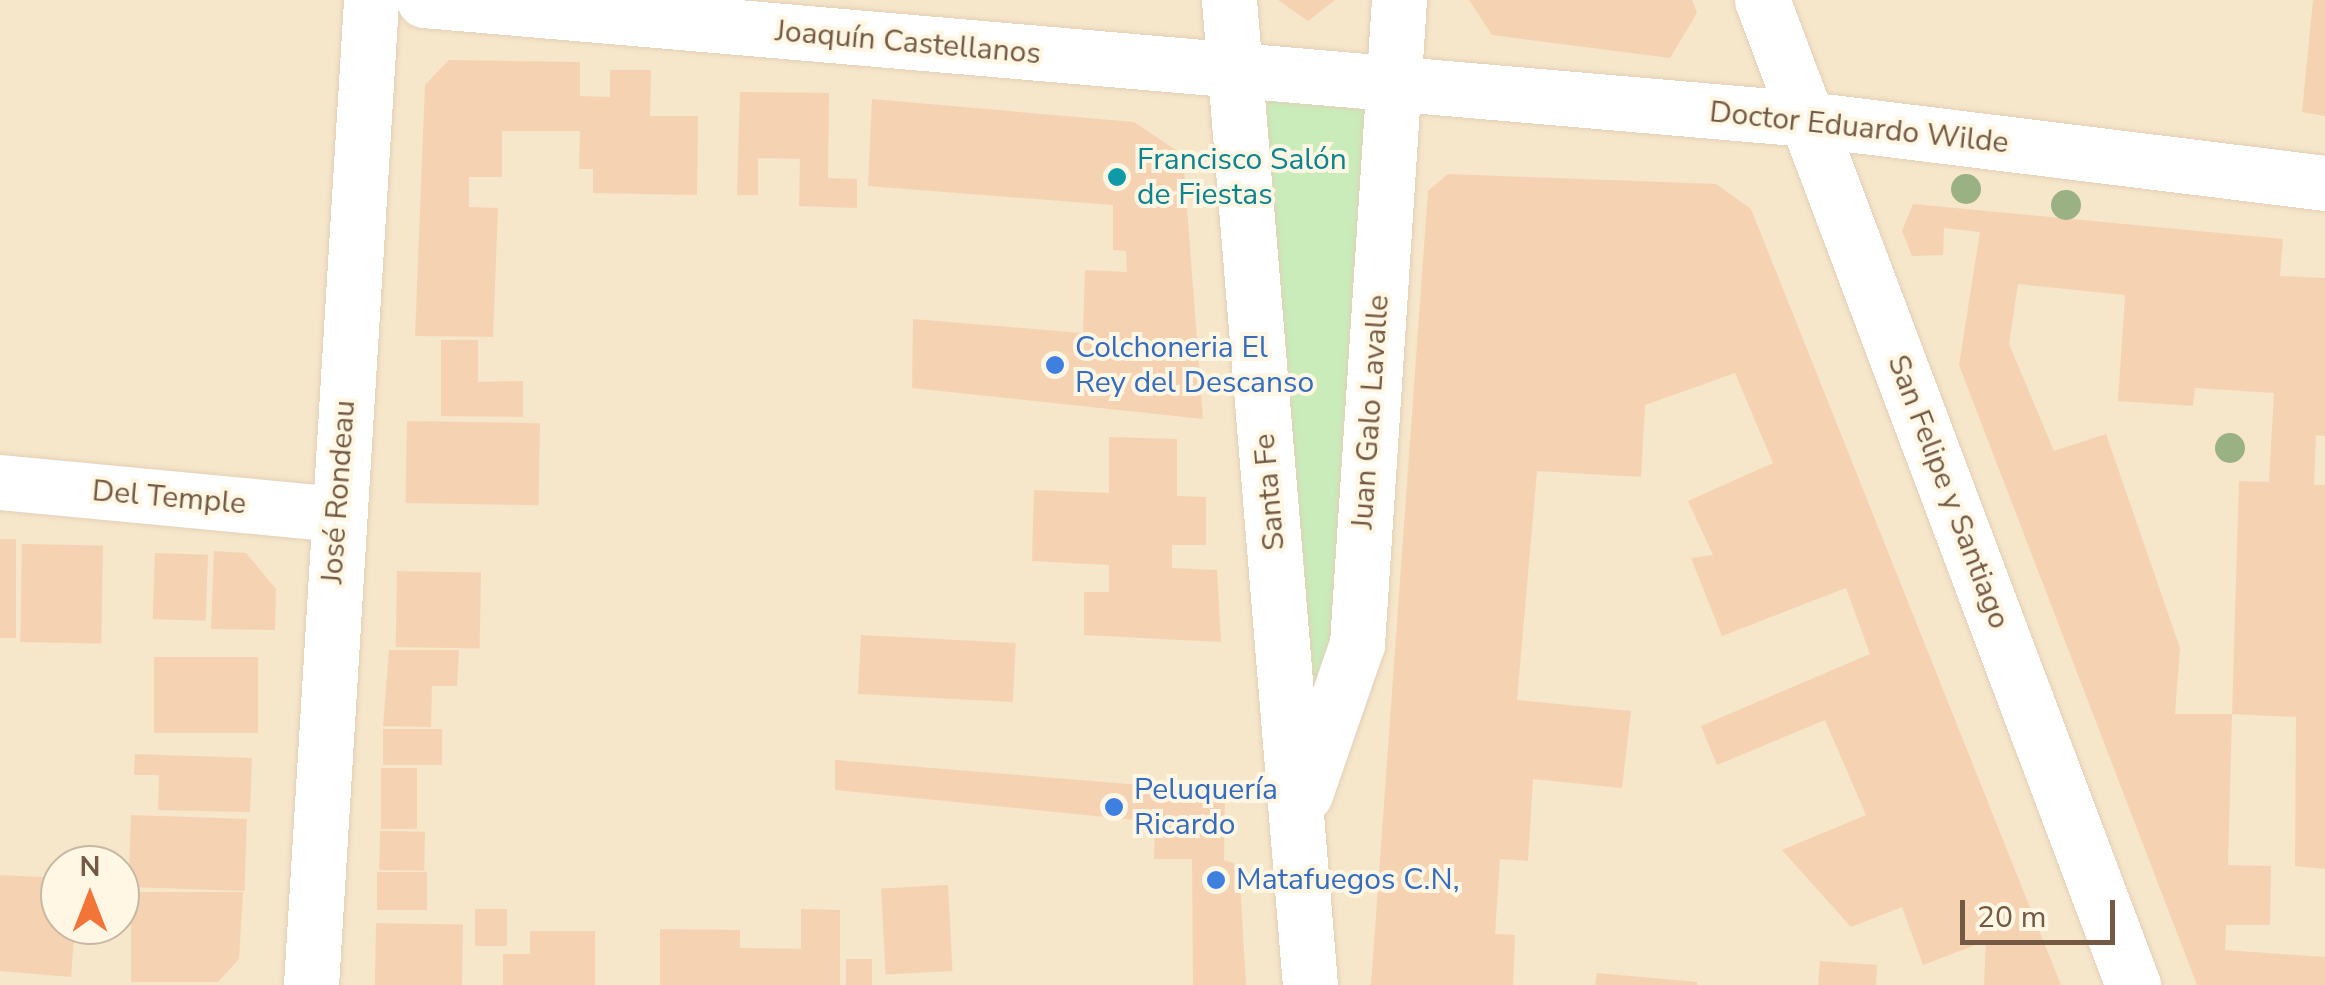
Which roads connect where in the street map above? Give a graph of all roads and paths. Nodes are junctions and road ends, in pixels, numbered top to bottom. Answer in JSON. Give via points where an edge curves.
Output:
{"nodes":[{"id":1,"x":372,"y":0,"type":"edge"},
{"id":2,"x":424,"y":0,"type":"edge"},
{"id":3,"x":1228,"y":0,"type":"edge"},
{"id":4,"x":1399,"y":0,"type":"edge"},
{"id":5,"x":1762,"y":0,"type":"edge"},
{"id":6,"x":1235,"y":71,"type":"junction"},
{"id":7,"x":1391,"y":87,"type":"junction"},
{"id":8,"x":1808,"y":119,"type":"junction"},
{"id":9,"x":2325,"y":183,"type":"edge"},
{"id":10,"x":0,"y":482,"type":"edge"},
{"id":11,"x":338,"y":514,"type":"junction"},
{"id":12,"x":1298,"y":816,"type":"junction"},
{"id":13,"x":311,"y":985,"type":"edge"},
{"id":14,"x":1310,"y":985,"type":"edge"},
{"id":15,"x":2133,"y":985,"type":"edge"}],
"edges":[{"from":1,"to":11,"type":"street","name":"José Rondeau"},
{"from":2,"to":6,"type":"street","name":"Joaquín Castellanos"},
{"from":3,"to":6,"type":"street","name":"Santa Fe"},
{"from":4,"to":7,"type":"street","name":"Juan Galo Lavalle"},
{"from":5,"to":8,"type":"street","name":"San Felipe y Santiago"},
{"from":6,"to":7,"type":"street","name":"Joaquín Castellanos"},
{"from":6,"to":12,"type":"street","name":"Santa Fe"},
{"from":7,"to":8,"type":"street","name":"Doctor Eduardo Wilde"},
{"from":7,"to":12,"type":"street","name":"Juan Galo Lavalle","via":[[1357,644]]},
{"from":8,"to":9,"type":"street","name":"Doctor Eduardo Wilde"},
{"from":8,"to":15,"type":"street","name":"San Felipe y Santiago"},
{"from":10,"to":11,"type":"street","name":"Del Temple"},
{"from":11,"to":13,"type":"street","name":"José Rondeau"},
{"from":12,"to":14,"type":"street","name":"Santa Fe"}]}
